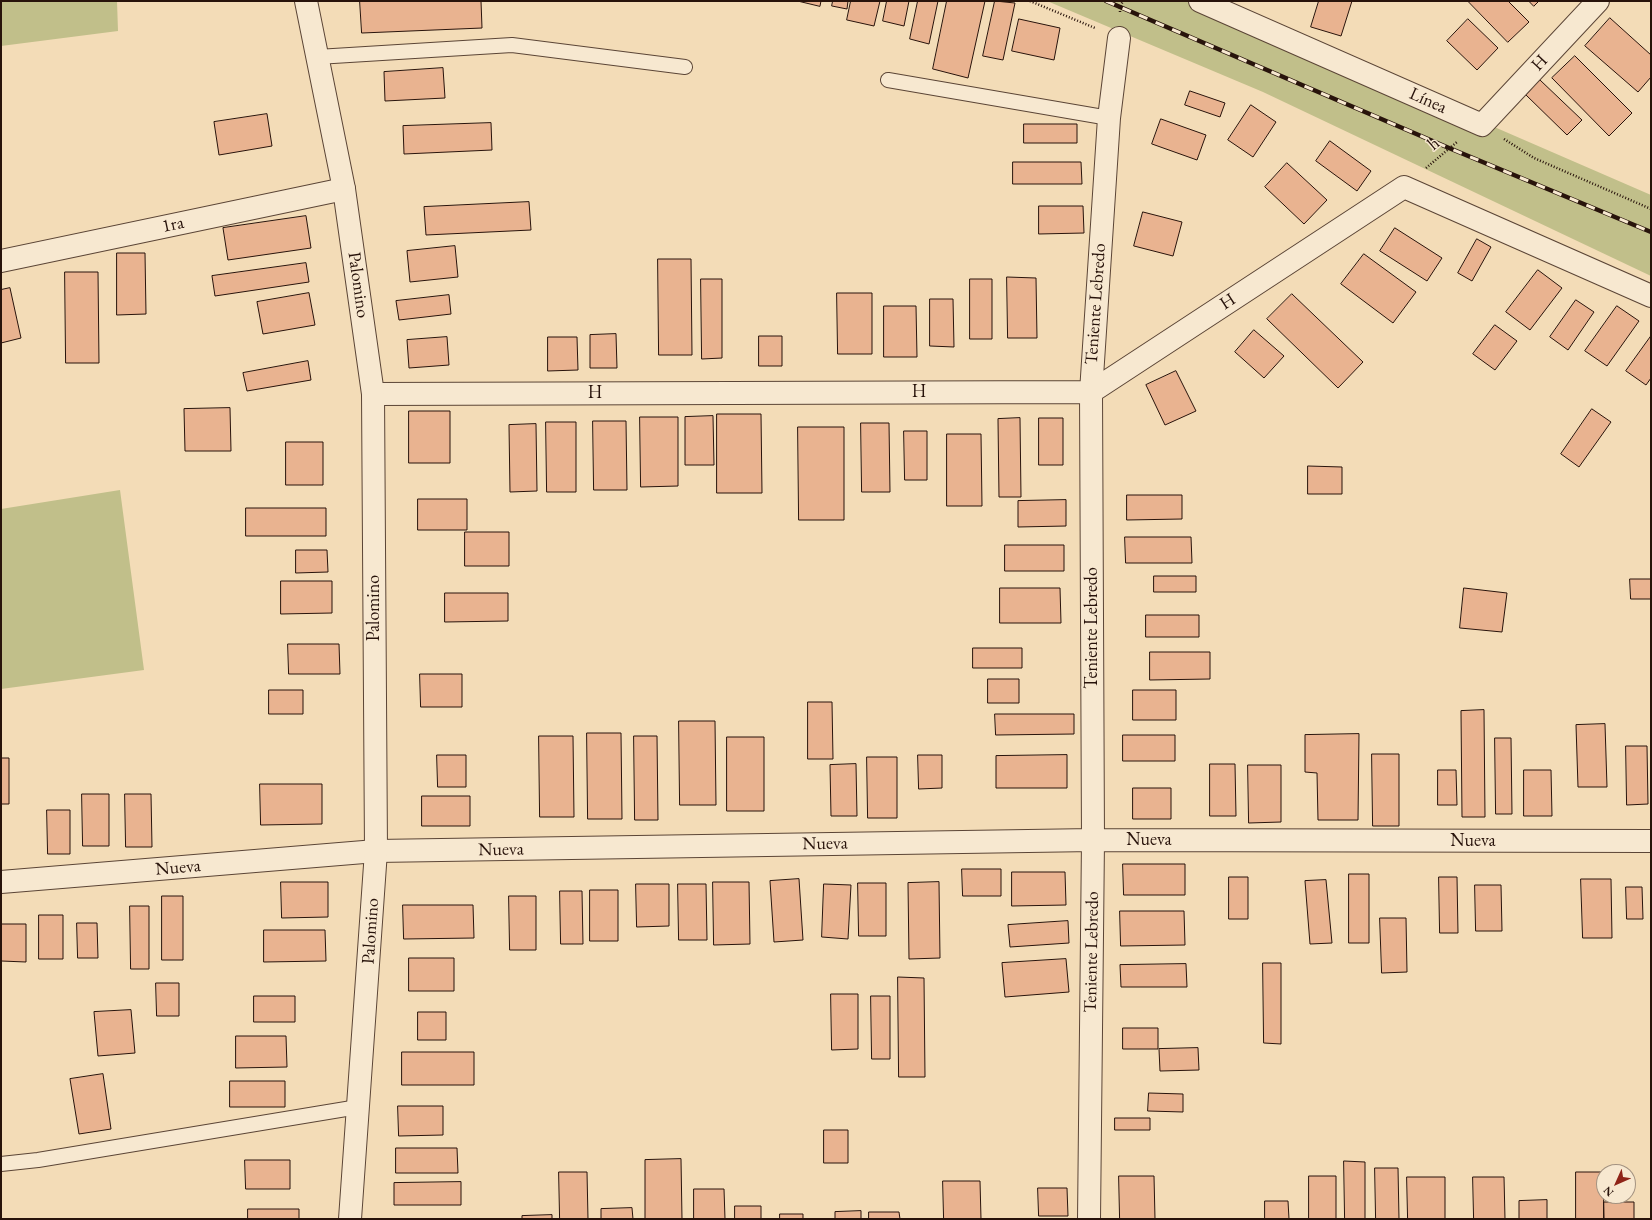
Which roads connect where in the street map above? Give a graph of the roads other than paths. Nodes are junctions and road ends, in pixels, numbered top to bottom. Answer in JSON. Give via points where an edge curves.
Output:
{"nodes":[{"id":1,"x":306,"y":1,"type":"edge"},
{"id":2,"x":1200,"y":1,"type":"edge"},
{"id":3,"x":1598,"y":1,"type":"edge"},
{"id":4,"x":1119,"y":38,"type":"road end"},
{"id":5,"x":317,"y":58,"type":"junction"},
{"id":6,"x":685,"y":67,"type":"dead end"},
{"id":7,"x":888,"y":80,"type":"dead end"},
{"id":8,"x":1109,"y":118,"type":"junction"},
{"id":9,"x":1482,"y":124,"type":"joint"},
{"id":10,"x":344,"y":189,"type":"junction"},
{"id":11,"x":1,"y":261,"type":"edge"},
{"id":12,"x":1651,"y":296,"type":"edge"},
{"id":13,"x":1091,"y":392,"type":"junction"},
{"id":14,"x":373,"y":394,"type":"junction"},
{"id":15,"x":1093,"y":840,"type":"junction"},
{"id":16,"x":1651,"y":841,"type":"edge"},
{"id":17,"x":376,"y":852,"type":"junction"},
{"id":18,"x":1,"y":882,"type":"edge"},
{"id":19,"x":358,"y":1107,"type":"junction"},
{"id":20,"x":1,"y":1164,"type":"edge"},
{"id":21,"x":350,"y":1219,"type":"edge"},
{"id":22,"x":1089,"y":1219,"type":"edge"}],
"edges":[{"from":1,"to":5,"type":"street","name":"Palomino"},
{"from":2,"to":9,"type":"street","name":"Línea"},
{"from":3,"to":9,"type":"street","name":"H"},
{"from":4,"to":8,"type":"street","name":"Teniente Lebredo"},
{"from":5,"to":6,"type":"lane","via":[[512,45]]},
{"from":5,"to":10,"type":"street","name":"Palomino"},
{"from":7,"to":8,"type":"lane"},
{"from":8,"to":13,"type":"street","name":"Teniente Lebredo"},
{"from":10,"to":11,"type":"street","name":"1ra"},
{"from":10,"to":14,"type":"street","name":"Palomino"},
{"from":12,"to":13,"type":"street","name":"H","via":[[1404,187]]},
{"from":13,"to":14,"type":"street","name":"H"},
{"from":13,"to":15,"type":"street","name":"Teniente Lebredo"},
{"from":14,"to":17,"type":"street","name":"Palomino"},
{"from":15,"to":16,"type":"street","name":"Nueva"},
{"from":15,"to":17,"type":"street","name":"Nueva"},
{"from":15,"to":22,"type":"street","name":"Teniente Lebredo"},
{"from":17,"to":18,"type":"street","name":"Nueva"},
{"from":17,"to":19,"type":"street","name":"Palomino"},
{"from":19,"to":20,"type":"lane"},
{"from":19,"to":21,"type":"street","name":"Palomino"}]}
